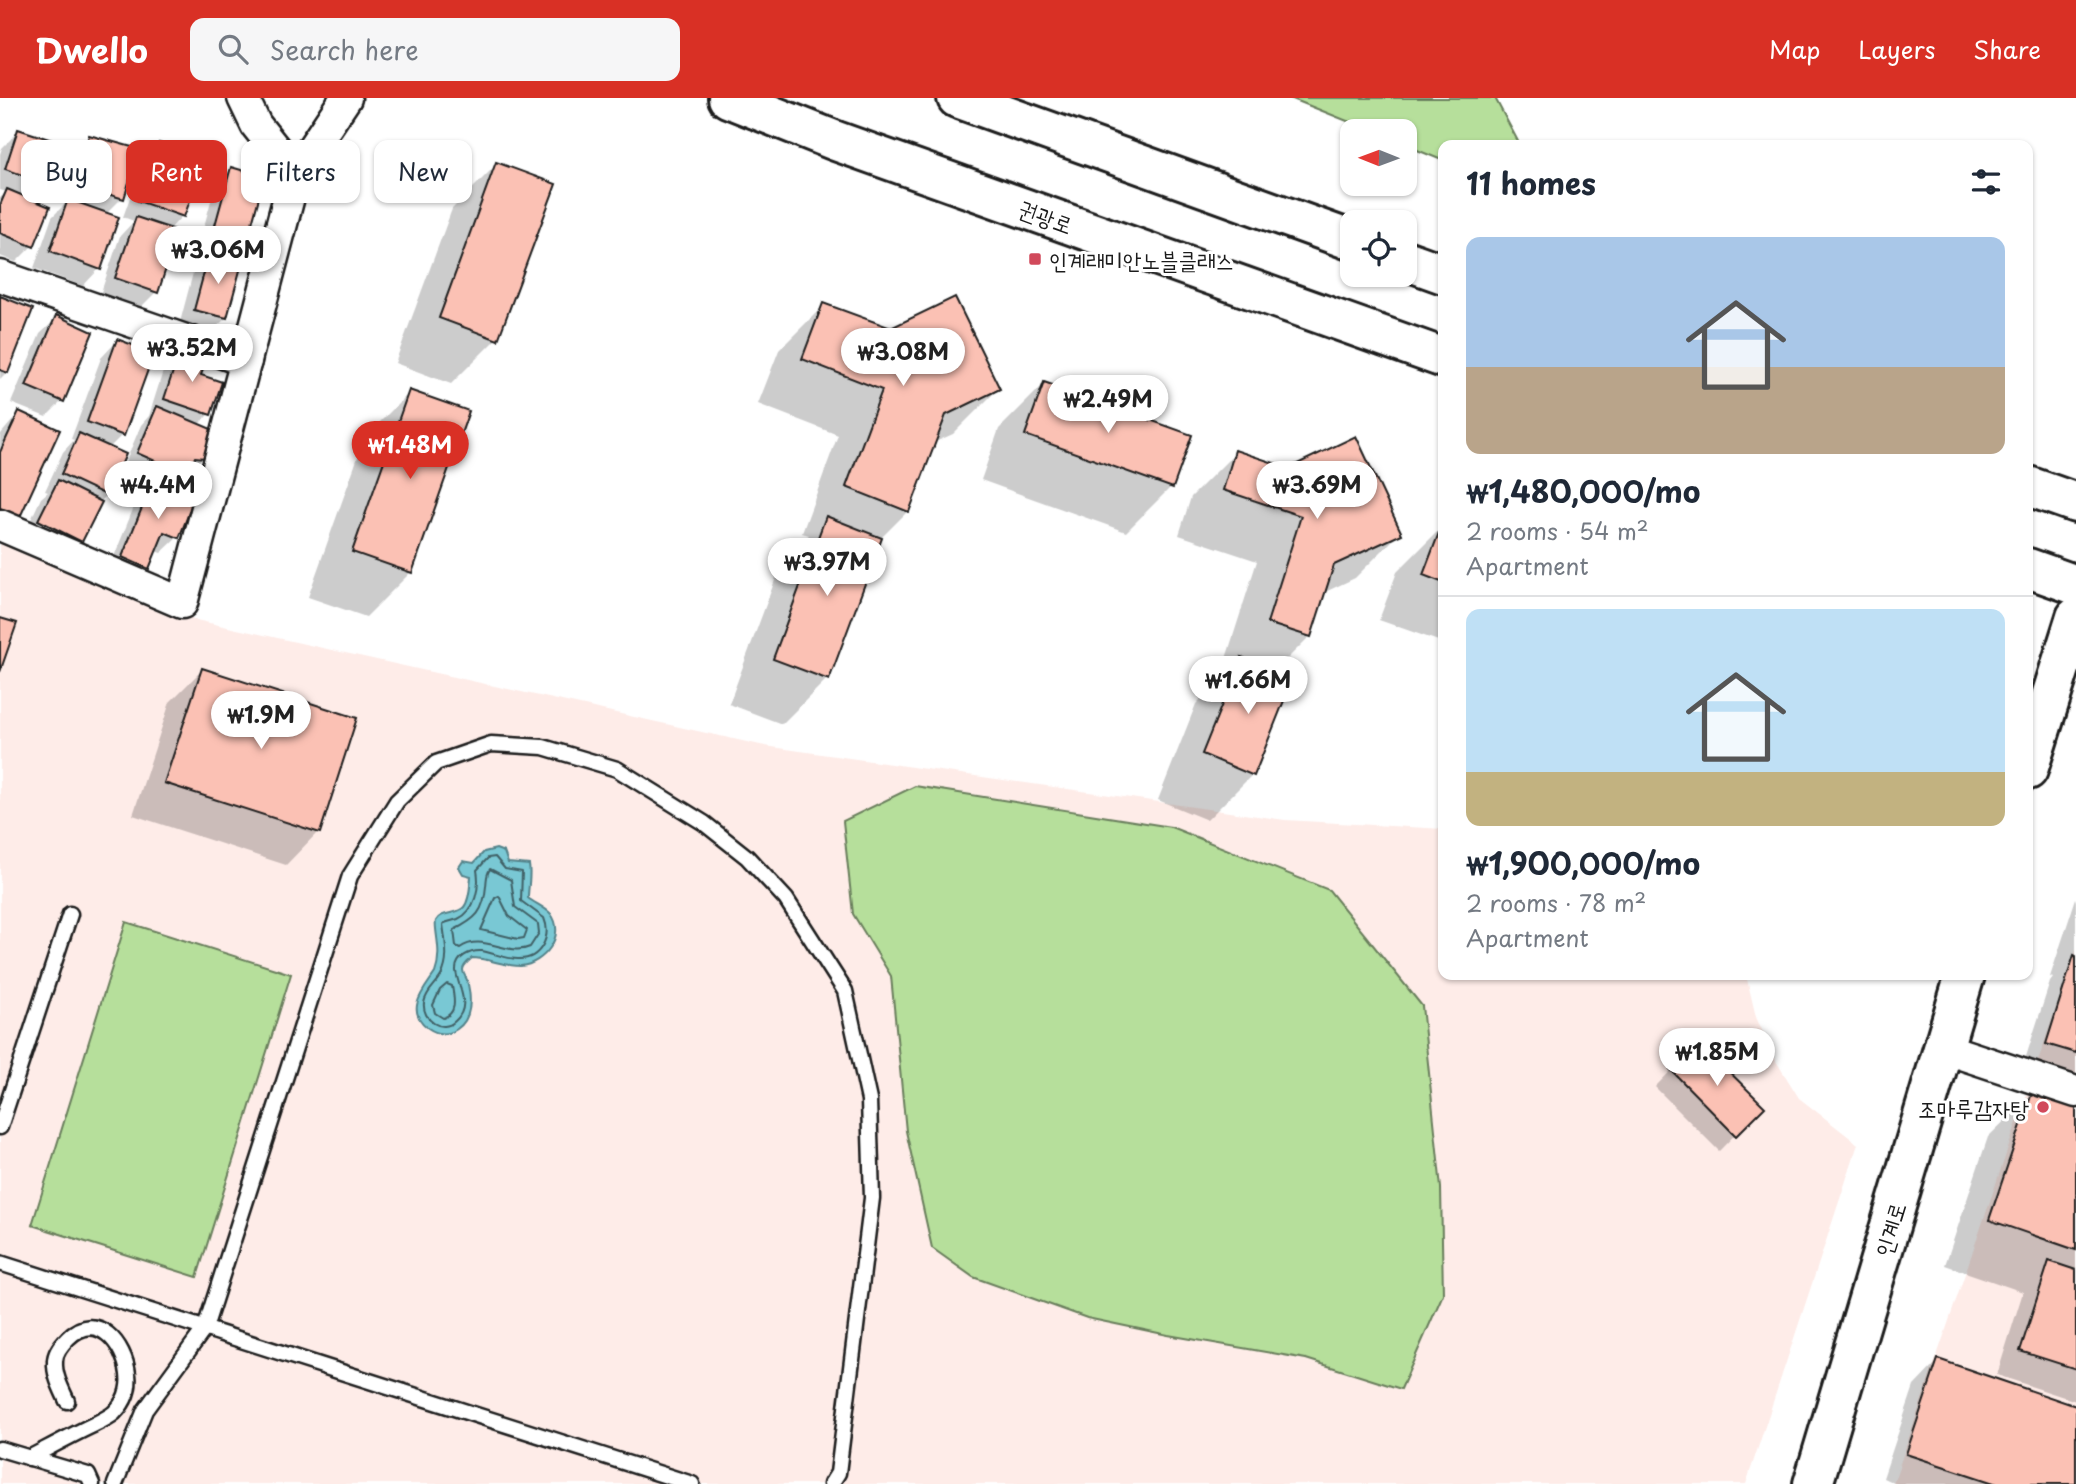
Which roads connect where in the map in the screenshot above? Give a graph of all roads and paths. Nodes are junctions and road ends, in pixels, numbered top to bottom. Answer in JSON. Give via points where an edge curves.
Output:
{"nodes":[{"id":1,"x":243,"y":98,"type":"edge"},
{"id":2,"x":346,"y":98,"type":"edge"},
{"id":3,"x":728,"y":98,"type":"edge"},
{"id":4,"x":957,"y":98,"type":"edge"},
{"id":5,"x":268,"y":140,"type":"edge"},
{"id":6,"x":318,"y":140,"type":"edge"},
{"id":7,"x":287,"y":203,"type":"edge"},
{"id":8,"x":1340,"y":236,"type":"edge"},
{"id":9,"x":1417,"y":264,"type":"edge"},
{"id":10,"x":1438,"y":272,"type":"edge"},
{"id":11,"x":0,"y":276,"type":"edge"},
{"id":12,"x":1438,"y":356,"type":"edge"},
{"id":13,"x":246,"y":361,"type":"junction"},
{"id":14,"x":2033,"y":487,"type":"edge"},
{"id":15,"x":2076,"y":503,"type":"edge"},
{"id":16,"x":0,"y":525,"type":"edge"},
{"id":17,"x":2033,"y":570,"type":"edge"},
{"id":18,"x":2076,"y":585,"type":"edge"},
{"id":19,"x":2076,"y":617,"type":"edge"},
{"id":20,"x":2033,"y":754,"type":"edge"},
{"id":21,"x":71,"y":914,"type":"dead end"},
{"id":22,"x":1963,"y":980,"type":"edge"},
{"id":23,"x":1943,"y":1048,"type":"junction"},
{"id":24,"x":2076,"y":1092,"type":"edge"},
{"id":25,"x":0,"y":1128,"type":"edge"},
{"id":26,"x":0,"y":1263,"type":"edge"},
{"id":27,"x":205,"y":1328,"type":"junction"},
{"id":28,"x":67,"y":1401,"type":"dead end"},
{"id":29,"x":0,"y":1449,"type":"edge"},
{"id":30,"x":29,"y":1458,"type":"junction"},
{"id":31,"x":92,"y":1484,"type":"edge"},
{"id":32,"x":115,"y":1484,"type":"edge"},
{"id":33,"x":692,"y":1484,"type":"edge"},
{"id":34,"x":831,"y":1484,"type":"edge"},
{"id":35,"x":1813,"y":1484,"type":"edge"}],
"edges":[{"from":1,"to":5,"type":"street"},
{"from":2,"to":6,"type":"street"},
{"from":3,"to":12,"type":"street","name":"권광로"},
{"from":4,"to":8,"type":"street"},
{"from":7,"to":13,"type":"street"},
{"from":9,"to":10,"type":"street"},
{"from":11,"to":13,"type":"street"},
{"from":13,"to":16,"type":"street","via":[[181,603]]},
{"from":14,"to":15,"type":"street"},
{"from":17,"to":18,"type":"street"},
{"from":19,"to":20,"type":"street"},
{"from":21,"to":25,"type":"lane"},
{"from":22,"to":23,"type":"street","name":"인계로"},
{"from":23,"to":24,"type":"street"},
{"from":23,"to":35,"type":"street","name":"인계로"},
{"from":26,"to":27,"type":"lane"},
{"from":27,"to":32,"type":"lane","via":[[145,1410]]},
{"from":27,"to":33,"type":"lane"},
{"from":27,"to":34,"type":"lane","via":[[350,876],[397,801],[436,763],[491,744],[543,747],[617,769],[704,823],[747,857],[786,899],[845,991],[869,1100],[872,1198],[838,1473]]},
{"from":28,"to":30,"type":"lane","via":[[56,1377],[55,1358],[62,1343],[73,1332],[105,1331],[127,1361],[130,1382],[126,1399],[113,1414]]},
{"from":29,"to":30,"type":"lane"},
{"from":30,"to":31,"type":"lane","via":[[88,1475]]}]}
